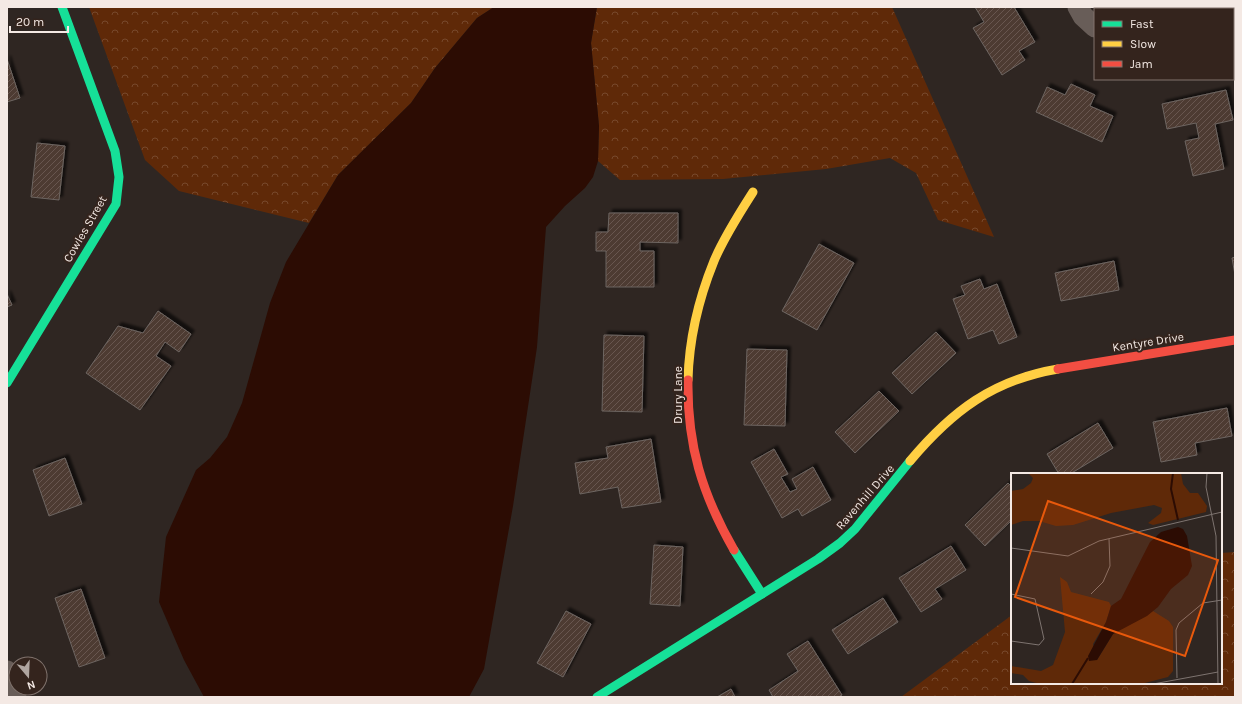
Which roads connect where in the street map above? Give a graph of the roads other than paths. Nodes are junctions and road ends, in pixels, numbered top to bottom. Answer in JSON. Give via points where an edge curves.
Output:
{"nodes":[{"id":1,"x":62,"y":7,"type":"edge"},
{"id":2,"x":1078,"y":7,"type":"edge"},
{"id":3,"x":1094,"y":26,"type":"edge"},
{"id":4,"x":753,"y":192,"type":"dead end"},
{"id":5,"x":1235,"y":340,"type":"edge"},
{"id":6,"x":1065,"y":368,"type":"joint"},
{"id":7,"x":7,"y":383,"type":"edge"},
{"id":8,"x":762,"y":594,"type":"junction"},
{"id":9,"x":7,"y":671,"type":"edge"},
{"id":10,"x":16,"y":697,"type":"edge"},
{"id":11,"x":597,"y":697,"type":"edge"}],
"edges":[{"from":1,"to":7,"type":"street","name":"Cowles Street","via":[[115,151],[119,177],[116,204]]},
{"from":2,"to":3,"type":"street"},
{"from":4,"to":8,"type":"street","name":"Drury Lane","via":[[731,226],[714,262],[701,300],[692,339],[688,379],[692,445],[703,484],[737,556]]},
{"from":5,"to":6,"type":"street","name":"Kentyre Drive"},
{"from":6,"to":8,"type":"street","name":"Ravenhill Drive","via":[[1013,379],[966,405],[927,441],[859,525],[818,559]]},
{"from":8,"to":11,"type":"street","name":"Ravenhill Drive"},
{"from":9,"to":10,"type":"street"}]}
